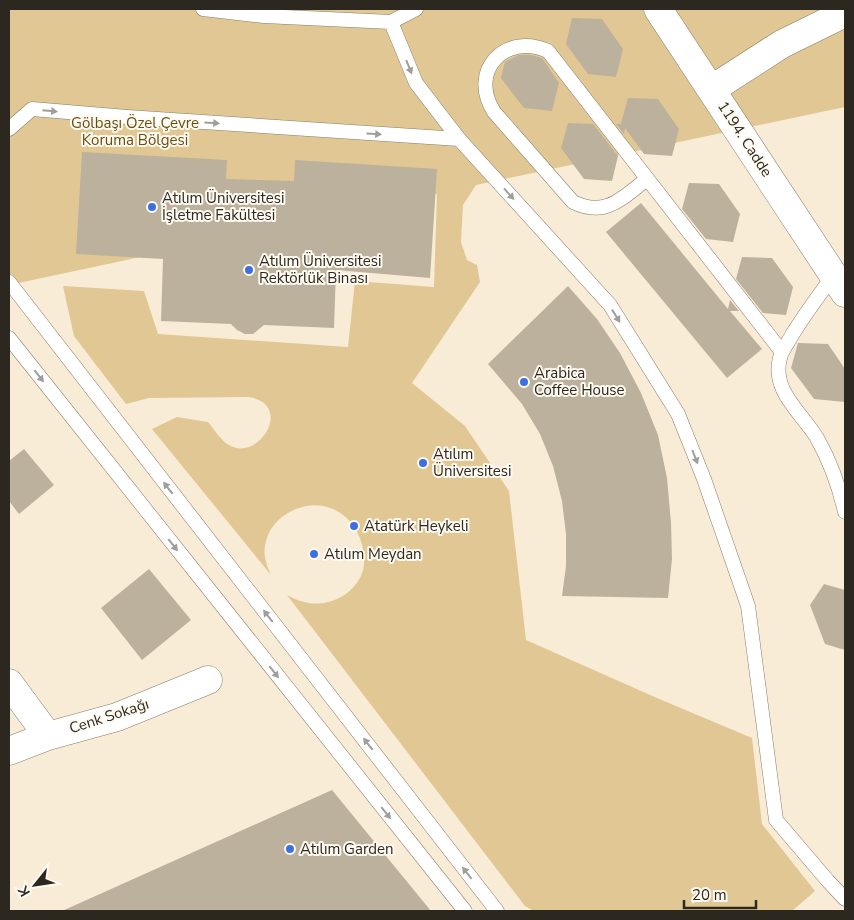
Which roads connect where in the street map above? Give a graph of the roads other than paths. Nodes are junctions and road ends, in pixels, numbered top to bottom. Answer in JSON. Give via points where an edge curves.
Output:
{"nodes":[{"id":1,"x":203,"y":9,"type":"edge"},
{"id":2,"x":416,"y":9,"type":"edge"},
{"id":3,"x":658,"y":9,"type":"edge"},
{"id":4,"x":845,"y":13,"type":"edge"},
{"id":5,"x":391,"y":22,"type":"junction"},
{"id":6,"x":712,"y":89,"type":"junction"},
{"id":7,"x":9,"y":129,"type":"edge"},
{"id":8,"x":459,"y":139,"type":"junction"},
{"id":9,"x":647,"y":179,"type":"junction"},
{"id":10,"x":9,"y":282,"type":"edge"},
{"id":11,"x":839,"y":284,"type":"edge"},
{"id":12,"x":9,"y":338,"type":"edge"},
{"id":13,"x":782,"y":352,"type":"junction"},
{"id":14,"x":845,"y":508,"type":"edge"},
{"id":15,"x":208,"y":680,"type":"dead end"},
{"id":16,"x":9,"y":683,"type":"edge"},
{"id":17,"x":48,"y":736,"type":"junction"},
{"id":18,"x":9,"y":751,"type":"edge"},
{"id":19,"x":845,"y":899,"type":"edge"},
{"id":20,"x":465,"y":911,"type":"edge"},
{"id":21,"x":497,"y":911,"type":"edge"}],
"edges":[{"from":1,"to":5,"type":"lane","via":[[264,16]]},
{"from":2,"to":5,"type":"lane"},
{"from":3,"to":6,"type":"street"},
{"from":4,"to":6,"type":"street","name":"1194. Cadde","via":[[782,44]]},
{"from":5,"to":8,"type":"lane","one_way":true,"via":[[416,83]]},
{"from":6,"to":11,"type":"street","name":"1194. Cadde"},
{"from":7,"to":8,"type":"lane","one_way":true,"via":[[32,109]]},
{"from":8,"to":19,"type":"lane","one_way":true,"via":[[610,306],[678,414],[748,606],[776,820]]},
{"from":9,"to":9,"type":"lane","via":[[548,51],[538,46],[516,47],[502,53],[490,64],[485,85],[489,104],[573,202],[590,208],[608,207]]},
{"from":9,"to":13,"type":"lane"},
{"from":21,"to":10,"type":"lane","one_way":true},
{"from":11,"to":13,"type":"lane","via":[[808,310]]},
{"from":12,"to":20,"type":"lane","one_way":true},
{"from":13,"to":14,"type":"lane","via":[[778,368],[781,388],[805,420],[830,463]]},
{"from":15,"to":17,"type":"street","name":"Cenk Sokağı","via":[[117,717]]},
{"from":16,"to":17,"type":"street"},
{"from":17,"to":18,"type":"street","name":"Cenk Sokağı"}]}
